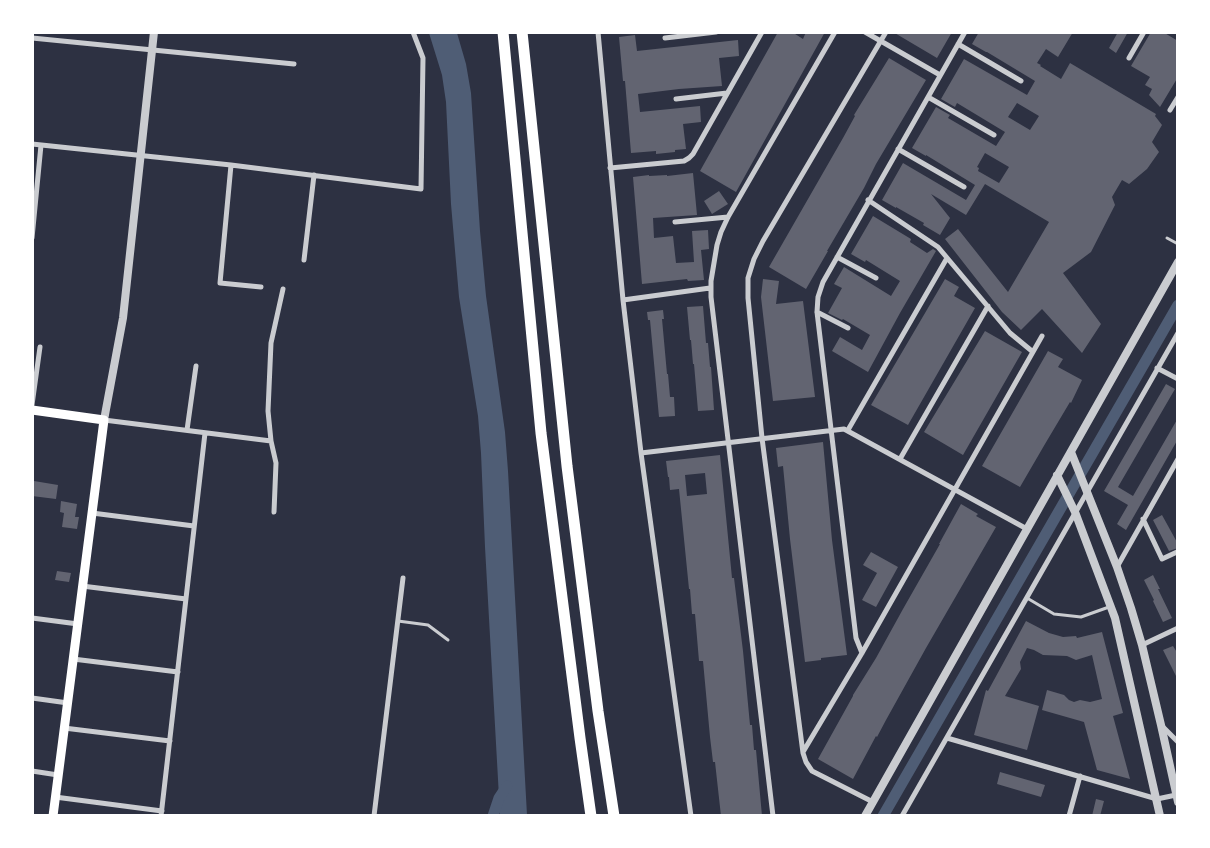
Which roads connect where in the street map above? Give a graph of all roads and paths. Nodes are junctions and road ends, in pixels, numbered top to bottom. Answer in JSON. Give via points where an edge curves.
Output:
{"nodes":[{"id":1,"x":154,"y":32,"type":"edge"},
{"id":2,"x":413,"y":32,"type":"edge"},
{"id":3,"x":503,"y":32,"type":"edge"},
{"id":4,"x":522,"y":32,"type":"edge"},
{"id":5,"x":598,"y":32,"type":"edge"},
{"id":6,"x":716,"y":32,"type":"edge"},
{"id":7,"x":762,"y":32,"type":"edge"},
{"id":8,"x":835,"y":32,"type":"edge"},
{"id":9,"x":865,"y":32,"type":"edge"},
{"id":10,"x":886,"y":32,"type":"edge"},
{"id":11,"x":965,"y":32,"type":"edge"},
{"id":12,"x":1144,"y":32,"type":"edge"},
{"id":13,"x":32,"y":38,"type":"edge"},
{"id":14,"x":665,"y":38,"type":"dead end"},
{"id":15,"x":881,"y":42,"type":"junction"},
{"id":16,"x":958,"y":44,"type":"junction"},
{"id":17,"x":152,"y":49,"type":"junction"},
{"id":18,"x":1129,"y":58,"type":"dead end"},
{"id":19,"x":294,"y":64,"type":"dead end"},
{"id":20,"x":940,"y":75,"type":"junction"},
{"id":21,"x":1021,"y":81,"type":"dead end"},
{"id":22,"x":727,"y":93,"type":"junction"},
{"id":23,"x":1178,"y":97,"type":"edge"},
{"id":24,"x":928,"y":98,"type":"junction"},
{"id":25,"x":676,"y":99,"type":"dead end"},
{"id":26,"x":1170,"y":110,"type":"dead end"},
{"id":27,"x":994,"y":135,"type":"dead end"},
{"id":28,"x":32,"y":144,"type":"edge"},
{"id":29,"x":41,"y":145,"type":"junction"},
{"id":30,"x":898,"y":149,"type":"junction"},
{"id":31,"x":141,"y":155,"type":"junction"},
{"id":32,"x":231,"y":164,"type":"junction"},
{"id":33,"x":610,"y":168,"type":"junction"},
{"id":34,"x":314,"y":175,"type":"junction"},
{"id":35,"x":964,"y":187,"type":"dead end"},
{"id":36,"x":868,"y":200,"type":"junction"},
{"id":37,"x":728,"y":217,"type":"junction"},
{"id":38,"x":674,"y":222,"type":"dead end"},
{"id":39,"x":32,"y":238,"type":"edge"},
{"id":40,"x":1168,"y":238,"type":"dead end"},
{"id":41,"x":1178,"y":244,"type":"edge"},
{"id":42,"x":837,"y":257,"type":"junction"},
{"id":43,"x":947,"y":258,"type":"junction"},
{"id":44,"x":304,"y":260,"type":"dead end"},
{"id":45,"x":1178,"y":262,"type":"edge"},
{"id":46,"x":876,"y":278,"type":"dead end"},
{"id":47,"x":260,"y":287,"type":"dead end"},
{"id":48,"x":710,"y":288,"type":"junction"},
{"id":49,"x":283,"y":289,"type":"dead end"},
{"id":50,"x":623,"y":300,"type":"junction"},
{"id":51,"x":988,"y":306,"type":"junction"},
{"id":52,"x":817,"y":312,"type":"junction"},
{"id":53,"x":848,"y":328,"type":"dead end"},
{"id":54,"x":1178,"y":333,"type":"edge"},
{"id":55,"x":1042,"y":336,"type":"dead end"},
{"id":56,"x":40,"y":347,"type":"dead end"},
{"id":57,"x":1034,"y":352,"type":"junction"},
{"id":58,"x":196,"y":366,"type":"dead end"},
{"id":59,"x":1158,"y":368,"type":"junction"},
{"id":60,"x":1178,"y":379,"type":"edge"},
{"id":61,"x":32,"y":404,"type":"edge"},
{"id":62,"x":32,"y":410,"type":"edge"},
{"id":63,"x":104,"y":420,"type":"junction"},
{"id":64,"x":187,"y":430,"type":"junction"},
{"id":65,"x":831,"y":430,"type":"junction"},
{"id":66,"x":848,"y":430,"type":"junction"},
{"id":67,"x":205,"y":433,"type":"junction"},
{"id":68,"x":762,"y":438,"type":"junction"},
{"id":69,"x":271,"y":441,"type":"junction"},
{"id":70,"x":729,"y":442,"type":"junction"},
{"id":71,"x":1071,"y":452,"type":"junction"},
{"id":72,"x":641,"y":453,"type":"junction"},
{"id":73,"x":900,"y":459,"type":"junction"},
{"id":74,"x":1178,"y":460,"type":"edge"},
{"id":75,"x":1058,"y":478,"type":"junction"},
{"id":76,"x":1085,"y":488,"type":"junction"},
{"id":77,"x":955,"y":490,"type":"junction"},
{"id":78,"x":274,"y":512,"type":"dead end"},
{"id":79,"x":1075,"y":512,"type":"junction"},
{"id":80,"x":92,"y":513,"type":"junction"},
{"id":81,"x":1143,"y":519,"type":"junction"},
{"id":82,"x":194,"y":526,"type":"junction"},
{"id":83,"x":1027,"y":530,"type":"junction"},
{"id":84,"x":1177,"y":552,"type":"edge"},
{"id":85,"x":1117,"y":567,"type":"junction"},
{"id":86,"x":403,"y":578,"type":"dead end"},
{"id":87,"x":82,"y":586,"type":"junction"},
{"id":88,"x":1026,"y":598,"type":"junction"},
{"id":89,"x":186,"y":599,"type":"junction"},
{"id":90,"x":1111,"y":607,"type":"junction"},
{"id":91,"x":32,"y":618,"type":"edge"},
{"id":92,"x":398,"y":621,"type":"junction"},
{"id":93,"x":78,"y":624,"type":"junction"},
{"id":94,"x":1178,"y":628,"type":"edge"},
{"id":95,"x":448,"y":640,"type":"dead end"},
{"id":96,"x":1142,"y":645,"type":"junction"},
{"id":97,"x":862,"y":652,"type":"junction"},
{"id":98,"x":73,"y":658,"type":"junction"},
{"id":99,"x":178,"y":672,"type":"junction"},
{"id":100,"x":32,"y":698,"type":"edge"},
{"id":101,"x":68,"y":702,"type":"junction"},
{"id":102,"x":1161,"y":725,"type":"junction"},
{"id":103,"x":64,"y":728,"type":"junction"},
{"id":104,"x":946,"y":738,"type":"junction"},
{"id":105,"x":170,"y":741,"type":"junction"},
{"id":106,"x":1178,"y":742,"type":"edge"},
{"id":107,"x":803,"y":753,"type":"junction"},
{"id":108,"x":32,"y":772,"type":"edge"},
{"id":109,"x":58,"y":775,"type":"junction"},
{"id":110,"x":1080,"y":776,"type":"junction"},
{"id":111,"x":55,"y":797,"type":"junction"},
{"id":112,"x":1177,"y":798,"type":"edge"},
{"id":113,"x":1157,"y":799,"type":"junction"},
{"id":114,"x":873,"y":802,"type":"junction"},
{"id":115,"x":162,"y":813,"type":"edge"},
{"id":116,"x":53,"y":816,"type":"edge"},
{"id":117,"x":374,"y":816,"type":"edge"},
{"id":118,"x":591,"y":816,"type":"edge"},
{"id":119,"x":614,"y":816,"type":"edge"},
{"id":120,"x":691,"y":816,"type":"edge"},
{"id":121,"x":774,"y":816,"type":"edge"},
{"id":122,"x":866,"y":816,"type":"edge"},
{"id":123,"x":902,"y":816,"type":"edge"},
{"id":124,"x":1069,"y":816,"type":"edge"},
{"id":125,"x":1160,"y":816,"type":"edge"}],
"edges":[{"from":1,"to":17,"type":"street"},
{"from":2,"to":34,"type":"street","via":[[423,58],[421,189]]},
{"from":3,"to":118,"type":"highway","via":[[540,424]]},
{"from":4,"to":119,"type":"highway","via":[[567,466]]},
{"from":5,"to":33,"type":"street"},
{"from":6,"to":14,"type":"street"},
{"from":7,"to":22,"type":"street"},
{"from":8,"to":37,"type":"street"},
{"from":9,"to":15,"type":"street"},
{"from":10,"to":15,"type":"street"},
{"from":11,"to":16,"type":"street"},
{"from":12,"to":18,"type":"street"},
{"from":13,"to":17,"type":"street"},
{"from":15,"to":20,"type":"street"},
{"from":15,"to":68,"type":"street","via":[[763,241],[748,278]]},
{"from":16,"to":20,"type":"street"},
{"from":16,"to":21,"type":"street"},
{"from":17,"to":19,"type":"street"},
{"from":17,"to":31,"type":"street"},
{"from":20,"to":24,"type":"street"},
{"from":22,"to":25,"type":"street"},
{"from":22,"to":33,"type":"street","via":[[689,158]]},
{"from":23,"to":26,"type":"street"},
{"from":24,"to":27,"type":"street"},
{"from":24,"to":30,"type":"street"},
{"from":28,"to":29,"type":"street"},
{"from":29,"to":31,"type":"street"},
{"from":29,"to":39,"type":"street"},
{"from":30,"to":35,"type":"street"},
{"from":30,"to":36,"type":"street"},
{"from":31,"to":32,"type":"street"},
{"from":31,"to":63,"type":"street","via":[[123,318]]},
{"from":32,"to":34,"type":"street"},
{"from":32,"to":47,"type":"street","via":[[220,283]]},
{"from":33,"to":50,"type":"street"},
{"from":34,"to":44,"type":"street"},
{"from":36,"to":42,"type":"street"},
{"from":36,"to":43,"type":"street","via":[[938,247]]},
{"from":37,"to":38,"type":"street"},
{"from":37,"to":48,"type":"street","via":[[717,245]]},
{"from":40,"to":41,"type":"lane"},
{"from":42,"to":46,"type":"street"},
{"from":42,"to":52,"type":"street","via":[[820,289]]},
{"from":43,"to":51,"type":"street"},
{"from":43,"to":66,"type":"street"},
{"from":45,"to":71,"type":"street"},
{"from":48,"to":50,"type":"street"},
{"from":48,"to":70,"type":"street"},
{"from":49,"to":69,"type":"street","via":[[271,343],[268,412]]},
{"from":50,"to":72,"type":"street"},
{"from":51,"to":57,"type":"street","via":[[1010,333]]},
{"from":51,"to":73,"type":"street"},
{"from":52,"to":53,"type":"street"},
{"from":52,"to":65,"type":"street"},
{"from":54,"to":59,"type":"street"},
{"from":55,"to":57,"type":"street"},
{"from":56,"to":61,"type":"street"},
{"from":57,"to":77,"type":"street"},
{"from":58,"to":64,"type":"street"},
{"from":59,"to":60,"type":"street"},
{"from":59,"to":76,"type":"street"},
{"from":62,"to":63,"type":"main road"},
{"from":63,"to":64,"type":"street"},
{"from":63,"to":80,"type":"main road"},
{"from":64,"to":67,"type":"street"},
{"from":65,"to":66,"type":"street"},
{"from":65,"to":68,"type":"street"},
{"from":65,"to":97,"type":"street","via":[[855,634]]},
{"from":66,"to":73,"type":"street"},
{"from":67,"to":69,"type":"street"},
{"from":67,"to":82,"type":"street"},
{"from":68,"to":70,"type":"street"},
{"from":68,"to":107,"type":"street"},
{"from":69,"to":78,"type":"street","via":[[276,463]]},
{"from":70,"to":72,"type":"street"},
{"from":70,"to":121,"type":"street"},
{"from":71,"to":75,"type":"street"},
{"from":71,"to":76,"type":"street"},
{"from":72,"to":120,"type":"street"},
{"from":73,"to":77,"type":"street"},
{"from":74,"to":81,"type":"street"},
{"from":75,"to":79,"type":"street"},
{"from":75,"to":83,"type":"street"},
{"from":76,"to":79,"type":"street"},
{"from":76,"to":85,"type":"street"},
{"from":77,"to":83,"type":"street"},
{"from":77,"to":97,"type":"street"},
{"from":79,"to":88,"type":"street"},
{"from":79,"to":90,"type":"street"},
{"from":80,"to":82,"type":"street"},
{"from":80,"to":87,"type":"main road"},
{"from":81,"to":84,"type":"street","via":[[1162,558]]},
{"from":81,"to":85,"type":"street"},
{"from":82,"to":89,"type":"street"},
{"from":83,"to":114,"type":"street"},
{"from":85,"to":96,"type":"street"},
{"from":86,"to":92,"type":"street"},
{"from":87,"to":89,"type":"street"},
{"from":87,"to":93,"type":"main road"},
{"from":88,"to":90,"type":"lane","via":[[1054,614],[1081,617]]},
{"from":88,"to":104,"type":"street"},
{"from":89,"to":99,"type":"street"},
{"from":90,"to":113,"type":"street"},
{"from":91,"to":93,"type":"street"},
{"from":92,"to":95,"type":"lane","via":[[428,625]]},
{"from":92,"to":117,"type":"street"},
{"from":93,"to":98,"type":"main road"},
{"from":94,"to":96,"type":"street"},
{"from":96,"to":102,"type":"street"},
{"from":97,"to":107,"type":"street"},
{"from":98,"to":99,"type":"street"},
{"from":98,"to":101,"type":"main road"},
{"from":99,"to":105,"type":"street"},
{"from":100,"to":101,"type":"street"},
{"from":101,"to":103,"type":"main road"},
{"from":102,"to":106,"type":"street"},
{"from":102,"to":112,"type":"street"},
{"from":103,"to":105,"type":"street"},
{"from":103,"to":109,"type":"main road"},
{"from":104,"to":110,"type":"street"},
{"from":104,"to":123,"type":"street"},
{"from":105,"to":115,"type":"street"},
{"from":107,"to":114,"type":"street","via":[[812,771]]},
{"from":108,"to":109,"type":"street"},
{"from":109,"to":111,"type":"main road"},
{"from":110,"to":113,"type":"street"},
{"from":110,"to":124,"type":"street"},
{"from":111,"to":115,"type":"street"},
{"from":111,"to":116,"type":"main road"},
{"from":112,"to":113,"type":"street"},
{"from":113,"to":125,"type":"street"},
{"from":114,"to":122,"type":"street"}]}
